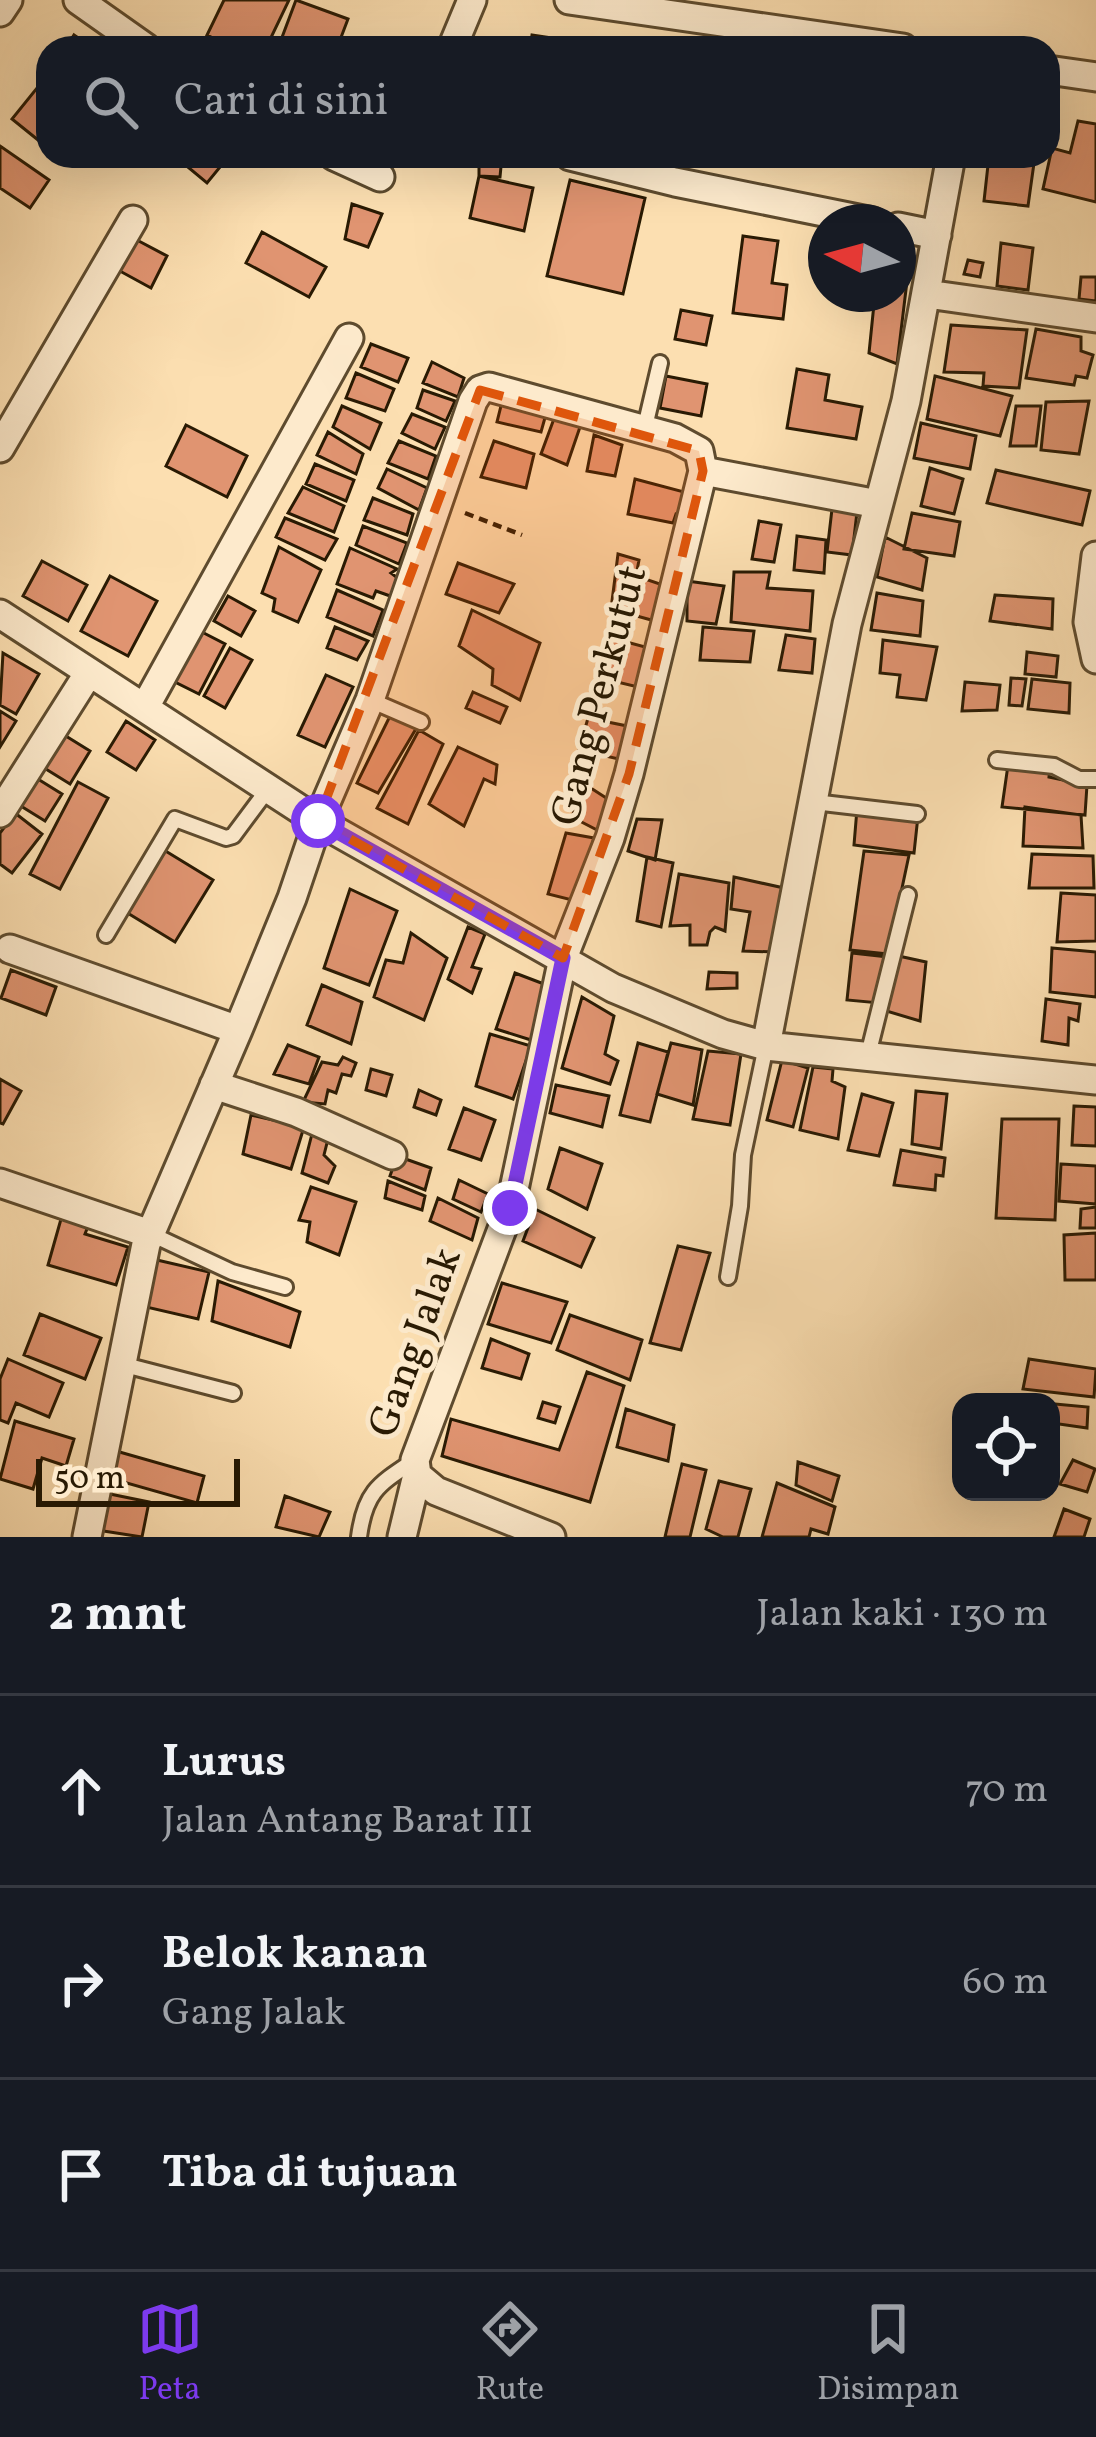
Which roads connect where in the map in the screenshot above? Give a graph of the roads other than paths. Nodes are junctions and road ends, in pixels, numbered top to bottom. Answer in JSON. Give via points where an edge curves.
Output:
{"nodes":[{"id":1,"x":8,"y":0,"type":"edge"},
{"id":2,"x":78,"y":0,"type":"edge"},
{"id":3,"x":472,"y":0,"type":"edge"},
{"id":4,"x":569,"y":0,"type":"edge"},
{"id":5,"x":0,"y":12,"type":"edge"},
{"id":6,"x":129,"y":36,"type":"edge"},
{"id":7,"x":457,"y":36,"type":"edge"},
{"id":8,"x":820,"y":36,"type":"edge"},
{"id":9,"x":1060,"y":72,"type":"edge"},
{"id":10,"x":1096,"y":77,"type":"edge"},
{"id":11,"x":360,"y":168,"type":"edge"},
{"id":12,"x":618,"y":168,"type":"edge"},
{"id":13,"x":949,"y":168,"type":"edge"},
{"id":14,"x":380,"y":177,"type":"dead end"},
{"id":15,"x":808,"y":209,"type":"edge"},
{"id":16,"x":133,"y":220,"type":"dead end"},
{"id":17,"x":916,"y":231,"type":"edge"},
{"id":18,"x":938,"y":235,"type":"junction"},
{"id":19,"x":927,"y":294,"type":"junction"},
{"id":20,"x":1096,"y":318,"type":"edge"},
{"id":21,"x":349,"y":338,"type":"dead end"},
{"id":22,"x":660,"y":363,"type":"dead end"},
{"id":23,"x":644,"y":431,"type":"junction"},
{"id":24,"x":0,"y":448,"type":"edge"},
{"id":25,"x":701,"y":461,"type":"junction"},
{"id":26,"x":878,"y":504,"type":"junction"},
{"id":27,"x":1096,"y":556,"type":"edge"},
{"id":28,"x":0,"y":614,"type":"edge"},
{"id":29,"x":1096,"y":659,"type":"edge"},
{"id":30,"x":88,"y":674,"type":"junction"},
{"id":31,"x":370,"y":700,"type":"junction"},
{"id":32,"x":145,"y":707,"type":"junction"},
{"id":33,"x":422,"y":722,"type":"dead end"},
{"id":34,"x":997,"y":760,"type":"dead end"},
{"id":35,"x":1096,"y":779,"type":"edge"},
{"id":36,"x":268,"y":789,"type":"junction"},
{"id":37,"x":814,"y":802,"type":"junction"},
{"id":38,"x":0,"y":813,"type":"edge"},
{"id":39,"x":917,"y":814,"type":"dead end"},
{"id":40,"x":318,"y":821,"type":"junction"},
{"id":41,"x":908,"y":896,"type":"dead end"},
{"id":42,"x":106,"y":934,"type":"dead end"},
{"id":43,"x":10,"y":949,"type":"dead end"},
{"id":44,"x":563,"y":958,"type":"junction"},
{"id":45,"x":238,"y":1030,"type":"junction"},
{"id":46,"x":766,"y":1046,"type":"junction"},
{"id":47,"x":868,"y":1055,"type":"junction"},
{"id":48,"x":1096,"y":1080,"type":"edge"},
{"id":49,"x":214,"y":1085,"type":"junction"},
{"id":50,"x":392,"y":1155,"type":"dead end"},
{"id":51,"x":0,"y":1183,"type":"edge"},
{"id":52,"x":150,"y":1234,"type":"junction"},
{"id":53,"x":728,"y":1277,"type":"dead end"},
{"id":54,"x":285,"y":1287,"type":"dead end"},
{"id":55,"x":121,"y":1364,"type":"junction"},
{"id":56,"x":233,"y":1393,"type":"dead end"},
{"id":57,"x":416,"y":1468,"type":"junction"},
{"id":58,"x":523,"y":1531,"type":"edge"},
{"id":59,"x":87,"y":1537,"type":"edge"},
{"id":60,"x":358,"y":1537,"type":"edge"},
{"id":61,"x":402,"y":1537,"type":"edge"},
{"id":62,"x":551,"y":1537,"type":"edge"}],
"edges":[{"from":1,"to":5,"type":"street"},
{"from":2,"to":6,"type":"street"},
{"from":3,"to":7,"type":"street"},
{"from":4,"to":8,"type":"street"},
{"from":9,"to":10,"type":"street"},
{"from":11,"to":14,"type":"street"},
{"from":12,"to":15,"type":"street"},
{"from":13,"to":18,"type":"street"},
{"from":16,"to":24,"type":"street"},
{"from":17,"to":18,"type":"street"},
{"from":18,"to":19,"type":"street"},
{"from":19,"to":20,"type":"street"},
{"from":19,"to":26,"type":"street"},
{"from":21,"to":32,"type":"street"},
{"from":22,"to":23,"type":"lane"},
{"from":23,"to":25,"type":"street","via":[[675,438]]},
{"from":23,"to":31,"type":"street","via":[[480,390]]},
{"from":25,"to":26,"type":"street"},
{"from":25,"to":44,"type":"street","name":"Gang Perkutut","via":[[629,774]]},
{"from":26,"to":37,"type":"street"},
{"from":27,"to":29,"type":"street","via":[[1088,622]]},
{"from":28,"to":30,"type":"street"},
{"from":30,"to":32,"type":"street"},
{"from":30,"to":38,"type":"street"},
{"from":31,"to":33,"type":"lane"},
{"from":31,"to":40,"type":"street"},
{"from":32,"to":36,"type":"street"},
{"from":34,"to":35,"type":"lane"},
{"from":36,"to":40,"type":"street"},
{"from":36,"to":42,"type":"lane","via":[[233,836],[181,819],[171,824]]},
{"from":37,"to":39,"type":"lane"},
{"from":37,"to":46,"type":"street"},
{"from":40,"to":44,"type":"street"},
{"from":40,"to":45,"type":"street"},
{"from":41,"to":47,"type":"lane"},
{"from":43,"to":45,"type":"street"},
{"from":44,"to":46,"type":"street","via":[[613,988]]},
{"from":44,"to":57,"type":"street","name":"Gang Jalak","via":[[510,1208]]},
{"from":45,"to":49,"type":"street"},
{"from":46,"to":47,"type":"street"},
{"from":46,"to":53,"type":"lane"},
{"from":47,"to":48,"type":"street"},
{"from":49,"to":50,"type":"street"},
{"from":49,"to":52,"type":"street"},
{"from":51,"to":52,"type":"street"},
{"from":52,"to":54,"type":"lane"},
{"from":52,"to":55,"type":"street"},
{"from":55,"to":56,"type":"lane"},
{"from":55,"to":59,"type":"street"},
{"from":57,"to":58,"type":"street","via":[[436,1491]]},
{"from":57,"to":60,"type":"lane","via":[[377,1484]]},
{"from":57,"to":61,"type":"street","name":"Gang Jalak"},
{"from":58,"to":62,"type":"street"}]}
